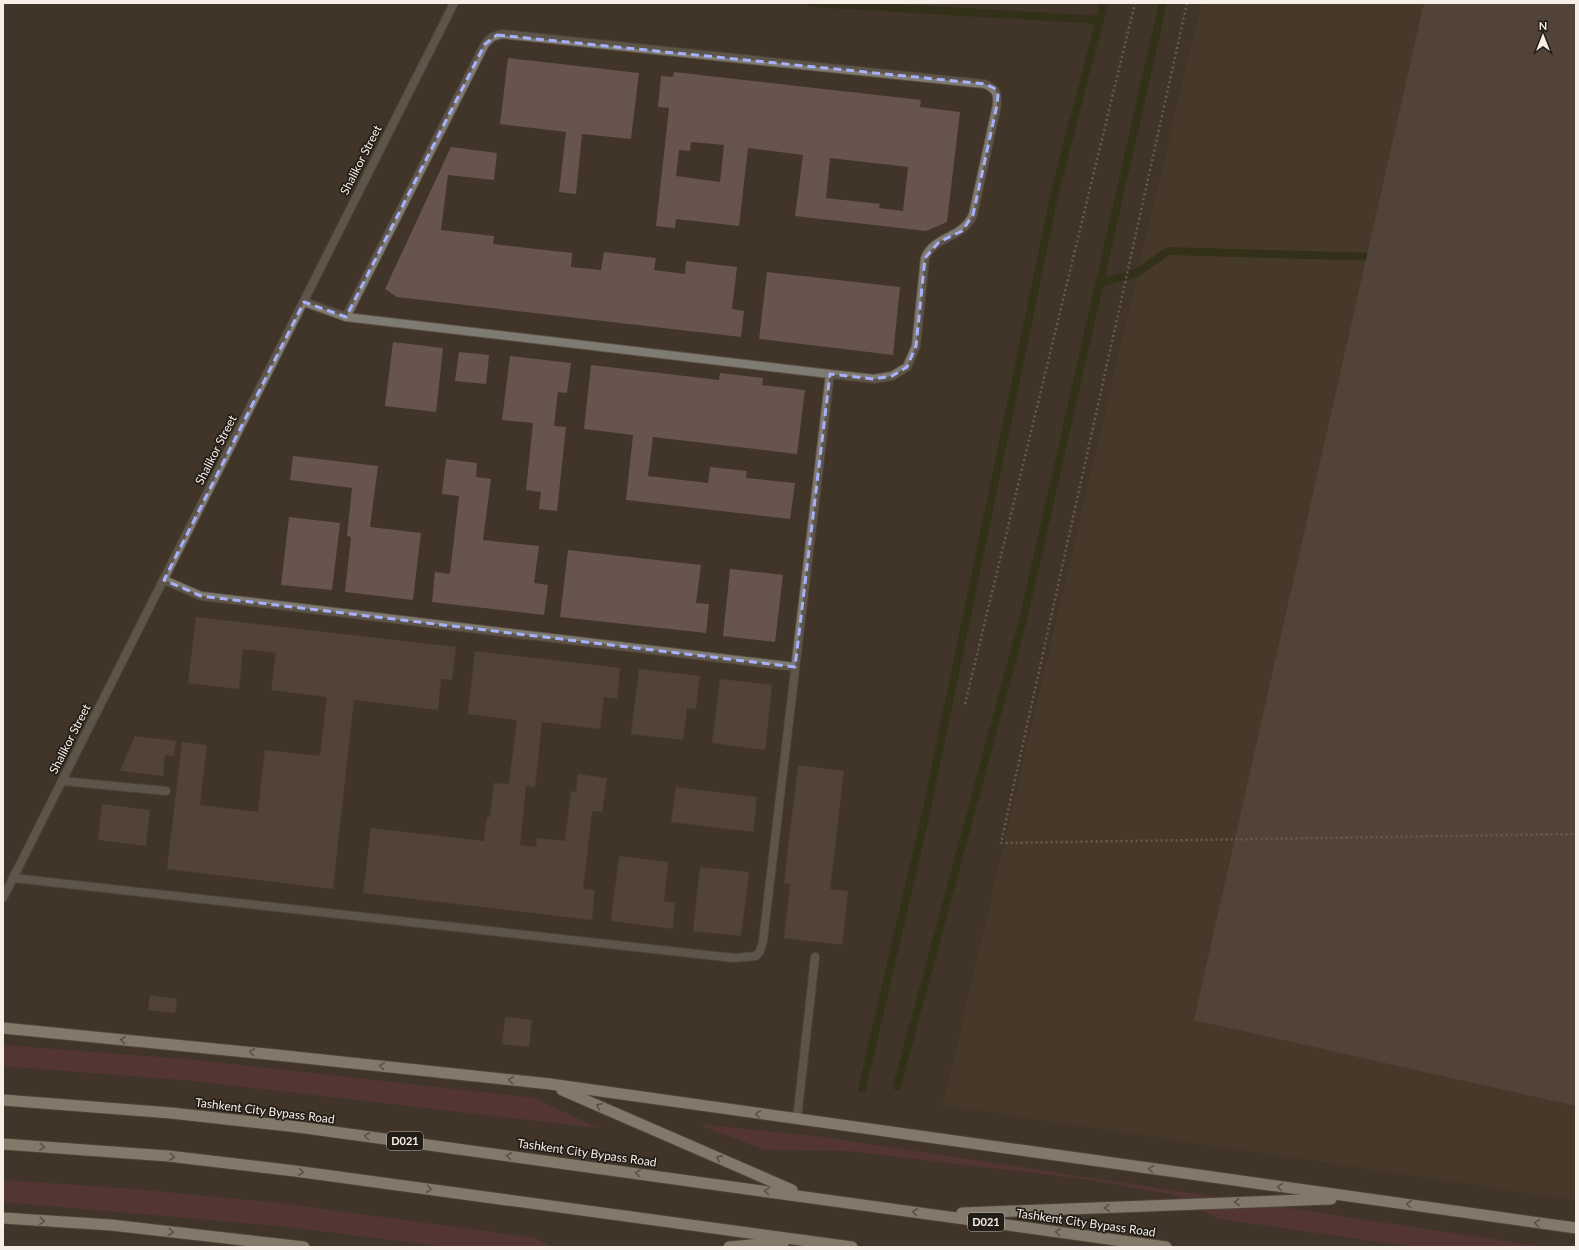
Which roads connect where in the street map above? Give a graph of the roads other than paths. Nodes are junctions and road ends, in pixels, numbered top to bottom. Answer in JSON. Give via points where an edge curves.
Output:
{"nodes":[{"id":1,"x":454,"y":3,"type":"edge"},
{"id":2,"x":304,"y":302,"type":"junction"},
{"id":3,"x":346,"y":317,"type":"junction"},
{"id":4,"x":830,"y":374,"type":"junction"},
{"id":5,"x":164,"y":580,"type":"junction"},
{"id":6,"x":795,"y":667,"type":"junction"},
{"id":7,"x":62,"y":781,"type":"junction"},
{"id":8,"x":166,"y":791,"type":"dead end"},
{"id":9,"x":13,"y":878,"type":"junction"},
{"id":10,"x":3,"y":898,"type":"edge"},
{"id":11,"x":815,"y":957,"type":"dead end"},
{"id":12,"x":3,"y":1028,"type":"edge"},
{"id":13,"x":550,"y":1084,"type":"junction"},
{"id":14,"x":3,"y":1100,"type":"edge"},
{"id":15,"x":797,"y":1120,"type":"junction"},
{"id":16,"x":3,"y":1144,"type":"edge"},
{"id":17,"x":806,"y":1196,"type":"junction"},
{"id":18,"x":1360,"y":1198,"type":"junction"},
{"id":19,"x":935,"y":1214,"type":"junction"},
{"id":20,"x":3,"y":1218,"type":"edge"},
{"id":21,"x":1576,"y":1228,"type":"edge"},
{"id":22,"x":803,"y":1240,"type":"junction"},
{"id":23,"x":304,"y":1247,"type":"edge"},
{"id":24,"x":729,"y":1247,"type":"edge"},
{"id":25,"x":852,"y":1247,"type":"edge"},
{"id":26,"x":1166,"y":1247,"type":"edge"}],
"edges":[{"from":1,"to":2,"type":"street","name":"Shаlikor Street"},
{"from":2,"to":3,"type":"street"},
{"from":2,"to":5,"type":"street","name":"Shаlikor Street"},
{"from":3,"to":4,"type":"street"},
{"from":3,"to":4,"type":"street","via":[[485,44],[497,35],[985,84],[994,88],[998,95],[997,105],[973,215],[962,231],[939,242],[928,251],[925,258],[916,346],[907,367],[892,376],[874,379]]},
{"from":4,"to":6,"type":"street"},
{"from":5,"to":6,"type":"street","via":[[201,596]]},
{"from":5,"to":7,"type":"street","name":"Shаlikor Street"},
{"from":6,"to":9,"type":"street","via":[[763,941],[756,956],[734,958]]},
{"from":7,"to":8,"type":"street"},
{"from":7,"to":9,"type":"street","name":"Shаlikor Street"},
{"from":9,"to":10,"type":"street","name":"Shаlikor Street"},
{"from":11,"to":15,"type":"street"},
{"from":13,"to":12,"type":"highway","one_way":true},
{"from":15,"to":13,"type":"highway","one_way":true},
{"from":17,"to":13,"type":"highway","one_way":true},
{"from":17,"to":14,"type":"highway","name":"Tashkent City Bypass Road","number":"D021","one_way":true,"via":[[298,1127],[171,1113]]},
{"from":18,"to":15,"type":"highway","one_way":true},
{"from":16,"to":22,"type":"highway","one_way":true,"via":[[168,1156]]},
{"from":19,"to":17,"type":"highway","name":"Tashkent City Bypass Road","number":"D021","one_way":true},
{"from":18,"to":19,"type":"highway","one_way":true},
{"from":21,"to":18,"type":"highway","one_way":true},
{"from":26,"to":19,"type":"highway","name":"Tashkent City Bypass Road","number":"D021","one_way":true},
{"from":20,"to":23,"type":"highway","one_way":true,"via":[[111,1225]]},
{"from":22,"to":24,"type":"highway"},
{"from":22,"to":25,"type":"highway"}]}
